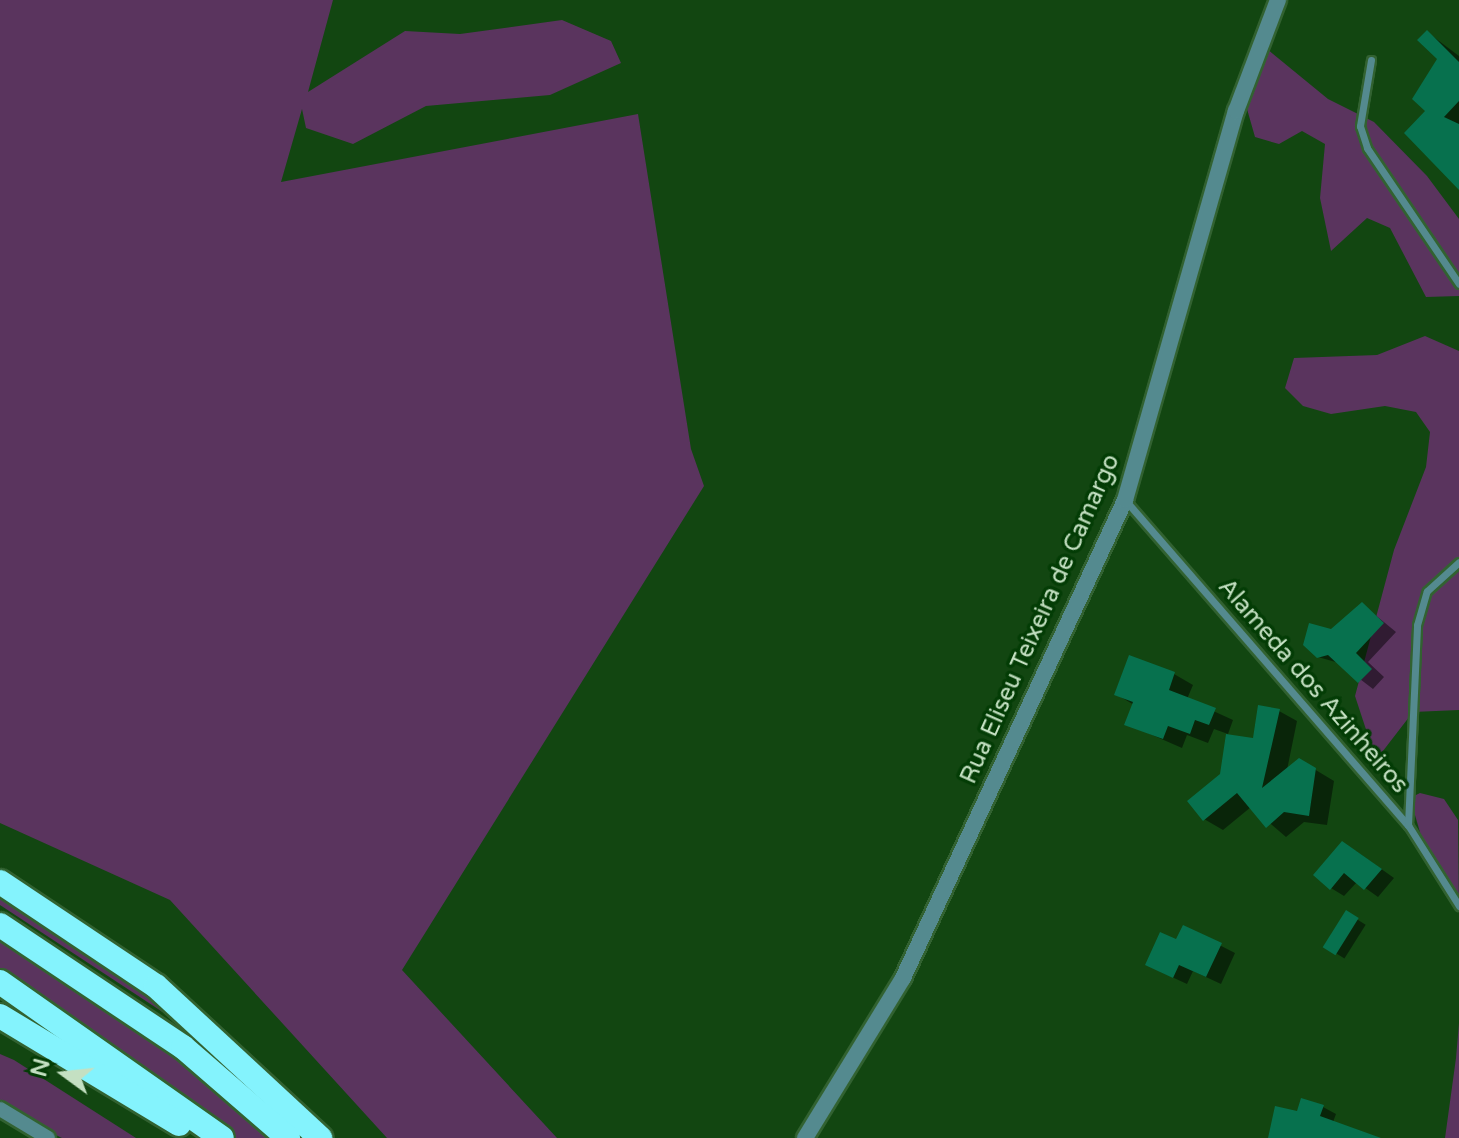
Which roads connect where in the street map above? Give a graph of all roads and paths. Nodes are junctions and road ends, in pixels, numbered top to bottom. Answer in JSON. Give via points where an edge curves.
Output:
{"nodes":[{"id":1,"x":1278,"y":0,"type":"edge"},
{"id":2,"x":1371,"y":60,"type":"dead end"},
{"id":3,"x":1459,"y":284,"type":"edge"},
{"id":4,"x":1125,"y":500,"type":"junction"},
{"id":5,"x":1459,"y":562,"type":"edge"},
{"id":6,"x":1408,"y":825,"type":"junction"},
{"id":7,"x":0,"y":882,"type":"edge"},
{"id":8,"x":1459,"y":906,"type":"edge"},
{"id":9,"x":0,"y":925,"type":"edge"},
{"id":10,"x":0,"y":982,"type":"edge"},
{"id":11,"x":0,"y":1016,"type":"edge"},
{"id":12,"x":0,"y":1109,"type":"edge"},
{"id":13,"x":48,"y":1138,"type":"edge"},
{"id":14,"x":199,"y":1138,"type":"edge"},
{"id":15,"x":222,"y":1138,"type":"edge"},
{"id":16,"x":288,"y":1138,"type":"edge"},
{"id":17,"x":320,"y":1138,"type":"edge"},
{"id":18,"x":805,"y":1138,"type":"edge"}],
"edges":[{"from":1,"to":4,"type":"street","name":"Rua Eliseu Teixeira de Camargo"},
{"from":2,"to":3,"type":"lane","via":[[1360,126],[1367,148]]},
{"from":4,"to":6,"type":"lane","name":"Alameda dos Azinheiros"},
{"from":4,"to":18,"type":"street","name":"Rua Eliseu Teixeira de Camargo","via":[[903,978]]},
{"from":5,"to":6,"type":"lane","via":[[1427,591],[1417,625]]},
{"from":6,"to":8,"type":"lane","name":"Alameda dos Azinheiros"},
{"from":7,"to":17,"type":"highway","via":[[156,986]]},
{"from":9,"to":16,"type":"highway","via":[[172,1039]]},
{"from":10,"to":15,"type":"highway"},
{"from":11,"to":14,"type":"highway","via":[[91,1065]]},
{"from":12,"to":13,"type":"street"}]}
